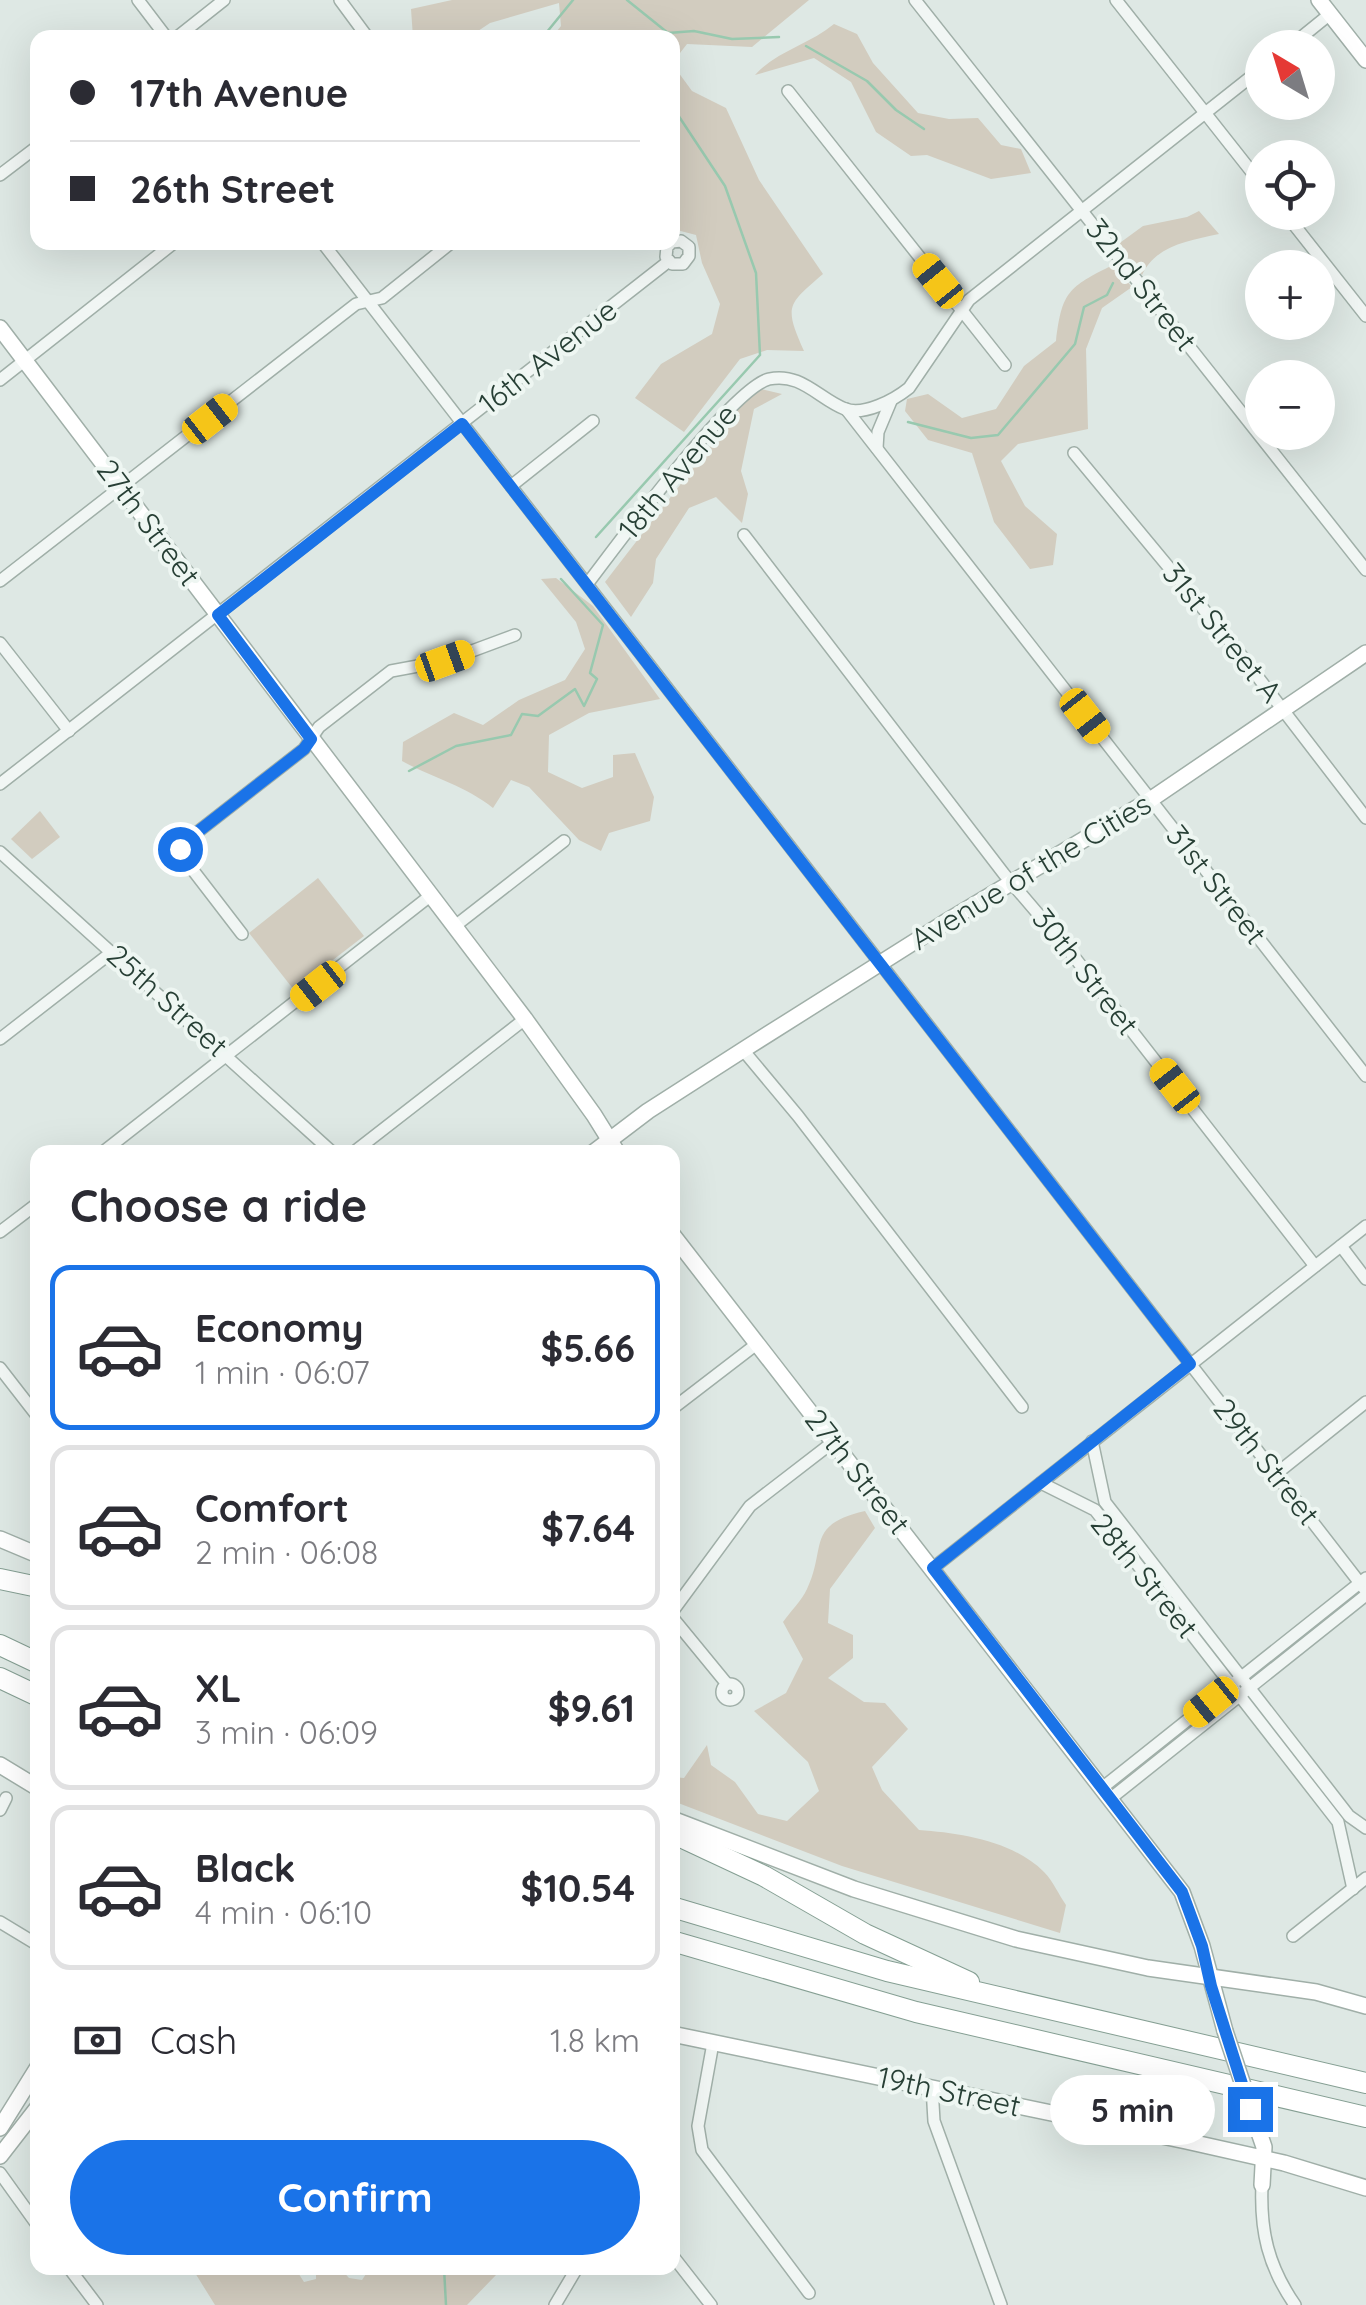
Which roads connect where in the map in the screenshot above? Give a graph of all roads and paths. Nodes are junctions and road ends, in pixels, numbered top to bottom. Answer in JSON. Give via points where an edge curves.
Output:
{"nodes":[{"id":1,"x":138,"y":0,"type":"edge"},
{"id":2,"x":224,"y":0,"type":"edge"},
{"id":3,"x":340,"y":0,"type":"edge"},
{"id":4,"x":915,"y":0,"type":"edge"},
{"id":5,"x":1116,"y":0,"type":"edge"},
{"id":6,"x":1318,"y":0,"type":"edge"},
{"id":7,"x":1330,"y":14,"type":"junction"},
{"id":8,"x":161,"y":30,"type":"edge"},
{"id":9,"x":186,"y":30,"type":"edge"},
{"id":10,"x":362,"y":30,"type":"edge"},
{"id":11,"x":1310,"y":30,"type":"edge"},
{"id":12,"x":1366,"y":60,"type":"edge"},
{"id":13,"x":1245,"y":81,"type":"edge"},
{"id":14,"x":788,"y":91,"type":"dead end"},
{"id":15,"x":1205,"y":113,"type":"junction"},
{"id":16,"x":30,"y":152,"type":"edge"},
{"id":17,"x":1245,"y":164,"type":"edge"},
{"id":18,"x":0,"y":175,"type":"edge"},
{"id":19,"x":1082,"y":210,"type":"junction"},
{"id":20,"x":1298,"y":230,"type":"edge"},
{"id":21,"x":680,"y":243,"type":"edge"},
{"id":22,"x":165,"y":250,"type":"edge"},
{"id":23,"x":328,"y":250,"type":"edge"},
{"id":24,"x":442,"y":250,"type":"edge"},
{"id":25,"x":667,"y":250,"type":"edge"},
{"id":26,"x":669,"y":261,"type":"junction"},
{"id":27,"x":368,"y":301,"type":"junction"},
{"id":28,"x":961,"y":309,"type":"junction"},
{"id":29,"x":1366,"y":316,"type":"edge"},
{"id":30,"x":0,"y":328,"type":"edge"},
{"id":31,"x":25,"y":361,"type":"junction"},
{"id":32,"x":1005,"y":365,"type":"dead end"},
{"id":33,"x":0,"y":380,"type":"edge"},
{"id":34,"x":891,"y":401,"type":"junction"},
{"id":35,"x":846,"y":409,"type":"junction"},
{"id":36,"x":593,"y":421,"type":"dead end"},
{"id":37,"x":462,"y":424,"type":"junction"},
{"id":38,"x":878,"y":448,"type":"junction"},
{"id":39,"x":1074,"y":453,"type":"dead end"},
{"id":40,"x":511,"y":486,"type":"junction"},
{"id":41,"x":122,"y":488,"type":"junction"},
{"id":42,"x":744,"y":536,"type":"dead end"},
{"id":43,"x":1366,"y":570,"type":"edge"},
{"id":44,"x":0,"y":581,"type":"edge"},
{"id":45,"x":588,"y":583,"type":"junction"},
{"id":46,"x":218,"y":615,"type":"junction"},
{"id":47,"x":515,"y":635,"type":"dead end"},
{"id":48,"x":0,"y":643,"type":"edge"},
{"id":49,"x":1366,"y":653,"type":"edge"},
{"id":50,"x":1284,"y":708,"type":"junction"},
{"id":51,"x":68,"y":731,"type":"junction"},
{"id":52,"x":311,"y":739,"type":"junction"},
{"id":53,"x":0,"y":784,"type":"edge"},
{"id":54,"x":1150,"y":800,"type":"junction"},
{"id":55,"x":1366,"y":818,"type":"edge"},
{"id":56,"x":564,"y":841,"type":"dead end"},
{"id":57,"x":0,"y":852,"type":"edge"},
{"id":58,"x":1012,"y":883,"type":"junction"},
{"id":59,"x":430,"y":896,"type":"junction"},
{"id":60,"x":455,"y":926,"type":"junction"},
{"id":61,"x":242,"y":934,"type":"dead end"},
{"id":62,"x":112,"y":952,"type":"junction"},
{"id":63,"x":879,"y":965,"type":"junction"},
{"id":64,"x":525,"y":1019,"type":"junction"},
{"id":65,"x":2,"y":1034,"type":"edge"},
{"id":66,"x":743,"y":1050,"type":"junction"},
{"id":67,"x":228,"y":1056,"type":"junction"},
{"id":68,"x":1366,"y":1076,"type":"edge"},
{"id":69,"x":112,"y":1145,"type":"edge"},
{"id":70,"x":324,"y":1145,"type":"edge"},
{"id":71,"x":363,"y":1145,"type":"edge"},
{"id":72,"x":612,"y":1145,"type":"edge"},
{"id":73,"x":614,"y":1145,"type":"edge"},
{"id":74,"x":30,"y":1209,"type":"edge"},
{"id":75,"x":1366,"y":1226,"type":"edge"},
{"id":76,"x":0,"y":1232,"type":"edge"},
{"id":77,"x":1341,"y":1246,"type":"junction"},
{"id":78,"x":680,"y":1251,"type":"edge"},
{"id":79,"x":1315,"y":1266,"type":"junction"},
{"id":80,"x":1366,"y":1280,"type":"edge"},
{"id":81,"x":758,"y":1344,"type":"junction"},
{"id":82,"x":1190,"y":1364,"type":"junction"},
{"id":83,"x":0,"y":1368,"type":"edge"},
{"id":84,"x":30,"y":1399,"type":"edge"},
{"id":85,"x":1366,"y":1402,"type":"edge"},
{"id":86,"x":680,"y":1403,"type":"edge"},
{"id":87,"x":1022,"y":1406,"type":"dead end"},
{"id":88,"x":1092,"y":1441,"type":"junction"},
{"id":89,"x":833,"y":1442,"type":"junction"},
{"id":90,"x":1276,"y":1474,"type":"junction"},
{"id":91,"x":1041,"y":1483,"type":"junction"},
{"id":92,"x":0,"y":1539,"type":"edge"},
{"id":93,"x":30,"y":1552,"type":"edge"},
{"id":94,"x":933,"y":1568,"type":"junction"},
{"id":95,"x":0,"y":1579,"type":"edge"},
{"id":96,"x":30,"y":1585,"type":"edge"},
{"id":97,"x":1364,"y":1587,"type":"edge"},
{"id":98,"x":680,"y":1603,"type":"edge"},
{"id":99,"x":680,"y":1624,"type":"edge"},
{"id":100,"x":0,"y":1645,"type":"edge"},
{"id":101,"x":30,"y":1659,"type":"edge"},
{"id":102,"x":0,"y":1678,"type":"edge"},
{"id":103,"x":727,"y":1684,"type":"dead end"},
{"id":104,"x":1240,"y":1686,"type":"junction"},
{"id":105,"x":30,"y":1692,"type":"edge"},
{"id":106,"x":0,"y":1765,"type":"edge"},
{"id":107,"x":30,"y":1783,"type":"edge"},
{"id":108,"x":1106,"y":1794,"type":"junction"},
{"id":109,"x":680,"y":1823,"type":"edge"},
{"id":110,"x":1366,"y":1828,"type":"edge"},
{"id":111,"x":680,"y":1837,"type":"edge"},
{"id":112,"x":1366,"y":1878,"type":"edge"},
{"id":113,"x":1353,"y":1889,"type":"junction"},
{"id":114,"x":680,"y":1909,"type":"edge"},
{"id":115,"x":0,"y":1922,"type":"edge"},
{"id":116,"x":1194,"y":1922,"type":"junction"},
{"id":117,"x":1294,"y":1936,"type":"dead end"},
{"id":118,"x":30,"y":1940,"type":"edge"},
{"id":119,"x":680,"y":1944,"type":"edge"},
{"id":120,"x":680,"y":1957,"type":"edge"},
{"id":121,"x":1165,"y":1970,"type":"junction"},
{"id":122,"x":1209,"y":1977,"type":"junction"},
{"id":123,"x":807,"y":1982,"type":"junction"},
{"id":124,"x":1257,"y":1982,"type":"junction"},
{"id":125,"x":998,"y":1996,"type":"junction"},
{"id":126,"x":1362,"y":2003,"type":"edge"},
{"id":127,"x":1223,"y":2026,"type":"junction"},
{"id":128,"x":680,"y":2036,"type":"edge"},
{"id":129,"x":713,"y":2043,"type":"junction"},
{"id":130,"x":30,"y":2079,"type":"edge"},
{"id":131,"x":1366,"y":2083,"type":"edge"},
{"id":132,"x":932,"y":2087,"type":"junction"},
{"id":133,"x":30,"y":2117,"type":"edge"},
{"id":134,"x":1366,"y":2117,"type":"edge"},
{"id":135,"x":2,"y":2120,"type":"edge"},
{"id":136,"x":22,"y":2127,"type":"junction"},
{"id":137,"x":0,"y":2156,"type":"edge"},
{"id":138,"x":1264,"y":2160,"type":"junction"},
{"id":139,"x":1292,"y":2166,"type":"junction"},
{"id":140,"x":0,"y":2173,"type":"edge"},
{"id":141,"x":1262,"y":2185,"type":"junction"},
{"id":142,"x":1366,"y":2191,"type":"edge"},
{"id":143,"x":30,"y":2215,"type":"edge"},
{"id":144,"x":680,"y":2266,"type":"edge"},
{"id":145,"x":74,"y":2275,"type":"edge"},
{"id":146,"x":573,"y":2275,"type":"edge"},
{"id":147,"x":809,"y":2294,"type":"dead end"},
{"id":148,"x":97,"y":2305,"type":"edge"},
{"id":149,"x":555,"y":2305,"type":"edge"},
{"id":150,"x":711,"y":2305,"type":"edge"},
{"id":151,"x":1001,"y":2305,"type":"edge"},
{"id":152,"x":1295,"y":2305,"type":"edge"}],
"edges":[{"from":1,"to":8,"type":"street"},
{"from":2,"to":9,"type":"street"},
{"from":3,"to":10,"type":"street"},
{"from":4,"to":19,"type":"street","name":"32nd Street"},
{"from":5,"to":15,"type":"street"},
{"from":6,"to":7,"type":"main road"},
{"from":7,"to":11,"type":"street"},
{"from":7,"to":12,"type":"main road"},
{"from":13,"to":15,"type":"street"},
{"from":14,"to":28,"type":"street"},
{"from":15,"to":17,"type":"street"},
{"from":15,"to":19,"type":"street"},
{"from":16,"to":18,"type":"street"},
{"from":19,"to":28,"type":"street"},
{"from":19,"to":43,"type":"street","name":"32nd Street"},
{"from":20,"to":29,"type":"street"},
{"from":21,"to":26,"type":"street","via":[[690,254],[683,264]]},
{"from":22,"to":31,"type":"street"},
{"from":23,"to":27,"type":"street","name":"29th Street"},
{"from":24,"to":27,"type":"street","via":[[382,298]]},
{"from":25,"to":26,"type":"street"},
{"from":26,"to":37,"type":"street","name":"16th Avenue"},
{"from":27,"to":37,"type":"street","name":"29th Street"},
{"from":27,"to":41,"type":"street"},
{"from":28,"to":32,"type":"street"},
{"from":28,"to":34,"type":"street","via":[[908,388]]},
{"from":30,"to":31,"type":"main road","name":"27th Street"},
{"from":31,"to":33,"type":"street"},
{"from":31,"to":41,"type":"main road","name":"27th Street"},
{"from":34,"to":35,"type":"street"},
{"from":34,"to":38,"type":"street"},
{"from":35,"to":38,"type":"street","name":"31st Street"},
{"from":35,"to":45,"type":"street","name":"18th Avenue","via":[[799,382],[771,379],[750,388]]},
{"from":36,"to":40,"type":"street"},
{"from":37,"to":40,"type":"street","name":"29th Street"},
{"from":37,"to":46,"type":"street","name":"16th Avenue"},
{"from":38,"to":54,"type":"street","name":"31st Street"},
{"from":39,"to":50,"type":"street","name":"31st Street A"},
{"from":40,"to":45,"type":"street","name":"29th Street"},
{"from":41,"to":44,"type":"street"},
{"from":41,"to":46,"type":"main road","name":"27th Street"},
{"from":42,"to":58,"type":"street","name":"30th Street"},
{"from":45,"to":63,"type":"street","name":"29th Street"},
{"from":46,"to":51,"type":"street","name":"16th Avenue"},
{"from":46,"to":52,"type":"main road","name":"27th Street"},
{"from":47,"to":52,"type":"street","via":[[445,661],[391,671]]},
{"from":48,"to":51,"type":"street"},
{"from":49,"to":50,"type":"main road","name":"Avenue of the Cities"},
{"from":50,"to":54,"type":"main road","name":"Avenue of the Cities"},
{"from":50,"to":55,"type":"street","name":"31st Street A"},
{"from":51,"to":53,"type":"street","name":"16th Avenue"},
{"from":52,"to":59,"type":"main road","name":"27th Street"},
{"from":52,"to":61,"type":"street","via":[[180,849]]},
{"from":54,"to":58,"type":"main road","name":"Avenue of the Cities"},
{"from":54,"to":68,"type":"street","name":"31st Street"},
{"from":56,"to":60,"type":"street"},
{"from":57,"to":62,"type":"street","name":"25th Street"},
{"from":58,"to":63,"type":"main road","name":"Avenue of the Cities"},
{"from":58,"to":79,"type":"street","name":"30th Street"},
{"from":59,"to":60,"type":"main road","name":"27th Street"},
{"from":59,"to":67,"type":"street"},
{"from":60,"to":64,"type":"main road","name":"27th Street"},
{"from":62,"to":65,"type":"street"},
{"from":62,"to":67,"type":"street","name":"25th Street"},
{"from":63,"to":66,"type":"main road","name":"Avenue of the Cities"},
{"from":63,"to":82,"type":"street","name":"29th Street"},
{"from":64,"to":71,"type":"street"},
{"from":64,"to":72,"type":"main road","name":"27th Street"},
{"from":66,"to":73,"type":"main road","name":"Avenue of the Cities"},
{"from":66,"to":87,"type":"street"},
{"from":67,"to":69,"type":"street"},
{"from":67,"to":70,"type":"street","name":"25th Street"},
{"from":74,"to":76,"type":"street"},
{"from":75,"to":77,"type":"street"},
{"from":77,"to":79,"type":"street"},
{"from":77,"to":80,"type":"street"},
{"from":78,"to":81,"type":"main road","name":"27th Street"},
{"from":79,"to":82,"type":"street"},
{"from":81,"to":86,"type":"street"},
{"from":81,"to":89,"type":"main road","name":"27th Street"},
{"from":82,"to":88,"type":"street"},
{"from":82,"to":90,"type":"street","name":"29th Street"},
{"from":83,"to":84,"type":"street"},
{"from":85,"to":90,"type":"street"},
{"from":88,"to":91,"type":"street"},
{"from":88,"to":104,"type":"street","name":"28th Street","via":[[1105,1502]]},
{"from":89,"to":94,"type":"main road","name":"27th Street"},
{"from":89,"to":98,"type":"street","via":[[750,1506]]},
{"from":90,"to":97,"type":"street","name":"29th Street"},
{"from":91,"to":94,"type":"street"},
{"from":91,"to":104,"type":"street","name":"28th Street","via":[[1094,1510]]},
{"from":92,"to":93,"type":"main road"},
{"from":94,"to":108,"type":"main road","name":"27th Street"},
{"from":95,"to":96,"type":"highway"},
{"from":97,"to":104,"type":"street"},
{"from":99,"to":103,"type":"street"},
{"from":100,"to":101,"type":"highway"},
{"from":102,"to":105,"type":"highway"},
{"from":104,"to":108,"type":"street"},
{"from":104,"to":110,"type":"street","name":"28th Street","via":[[1348,1816]]},
{"from":104,"to":113,"type":"street","name":"28th Street","via":[[1338,1822]]},
{"from":106,"to":107,"type":"main road"},
{"from":108,"to":116,"type":"main road","name":"27th Street","via":[[1182,1892]]},
{"from":109,"to":121,"type":"main road","via":[[960,1922]]},
{"from":111,"to":125,"type":"highway"},
{"from":112,"to":113,"type":"street"},
{"from":113,"to":117,"type":"street"},
{"from":114,"to":125,"type":"highway","via":[[887,1971]]},
{"from":115,"to":118,"type":"street"},
{"from":116,"to":121,"type":"main road","via":[[1191,1957]]},
{"from":116,"to":122,"type":"main road","name":"27th Street"},
{"from":119,"to":123,"type":"highway"},
{"from":120,"to":123,"type":"highway"},
{"from":121,"to":122,"type":"main road"},
{"from":122,"to":124,"type":"main road"},
{"from":122,"to":127,"type":"main road","name":"27th Street"},
{"from":123,"to":134,"type":"highway"},
{"from":124,"to":126,"type":"main road"},
{"from":124,"to":127,"type":"main road","via":[[1224,1994]]},
{"from":125,"to":131,"type":"highway"},
{"from":127,"to":138,"type":"main road","name":"27th Street","bridge":true},
{"from":128,"to":129,"type":"main road","name":"19th Street"},
{"from":129,"to":132,"type":"main road","name":"19th Street"},
{"from":129,"to":147,"type":"street","via":[[698,2126],[702,2150]]},
{"from":130,"to":135,"type":"main road"},
{"from":132,"to":138,"type":"main road","name":"19th Street"},
{"from":132,"to":151,"type":"street","via":[[934,2121]]},
{"from":133,"to":136,"type":"main road"},
{"from":135,"to":136,"type":"street"},
{"from":136,"to":137,"type":"main road"},
{"from":138,"to":139,"type":"main road","name":"19th Street"},
{"from":138,"to":141,"type":"main road","name":"27th Street"},
{"from":139,"to":141,"type":"main road","via":[[1278,2167]]},
{"from":139,"to":142,"type":"main road","name":"19th Street"},
{"from":140,"to":143,"type":"street"},
{"from":141,"to":152,"type":"street","via":[[1265,2245]]},
{"from":144,"to":150,"type":"street"},
{"from":145,"to":148,"type":"street"},
{"from":146,"to":149,"type":"street"}]}
